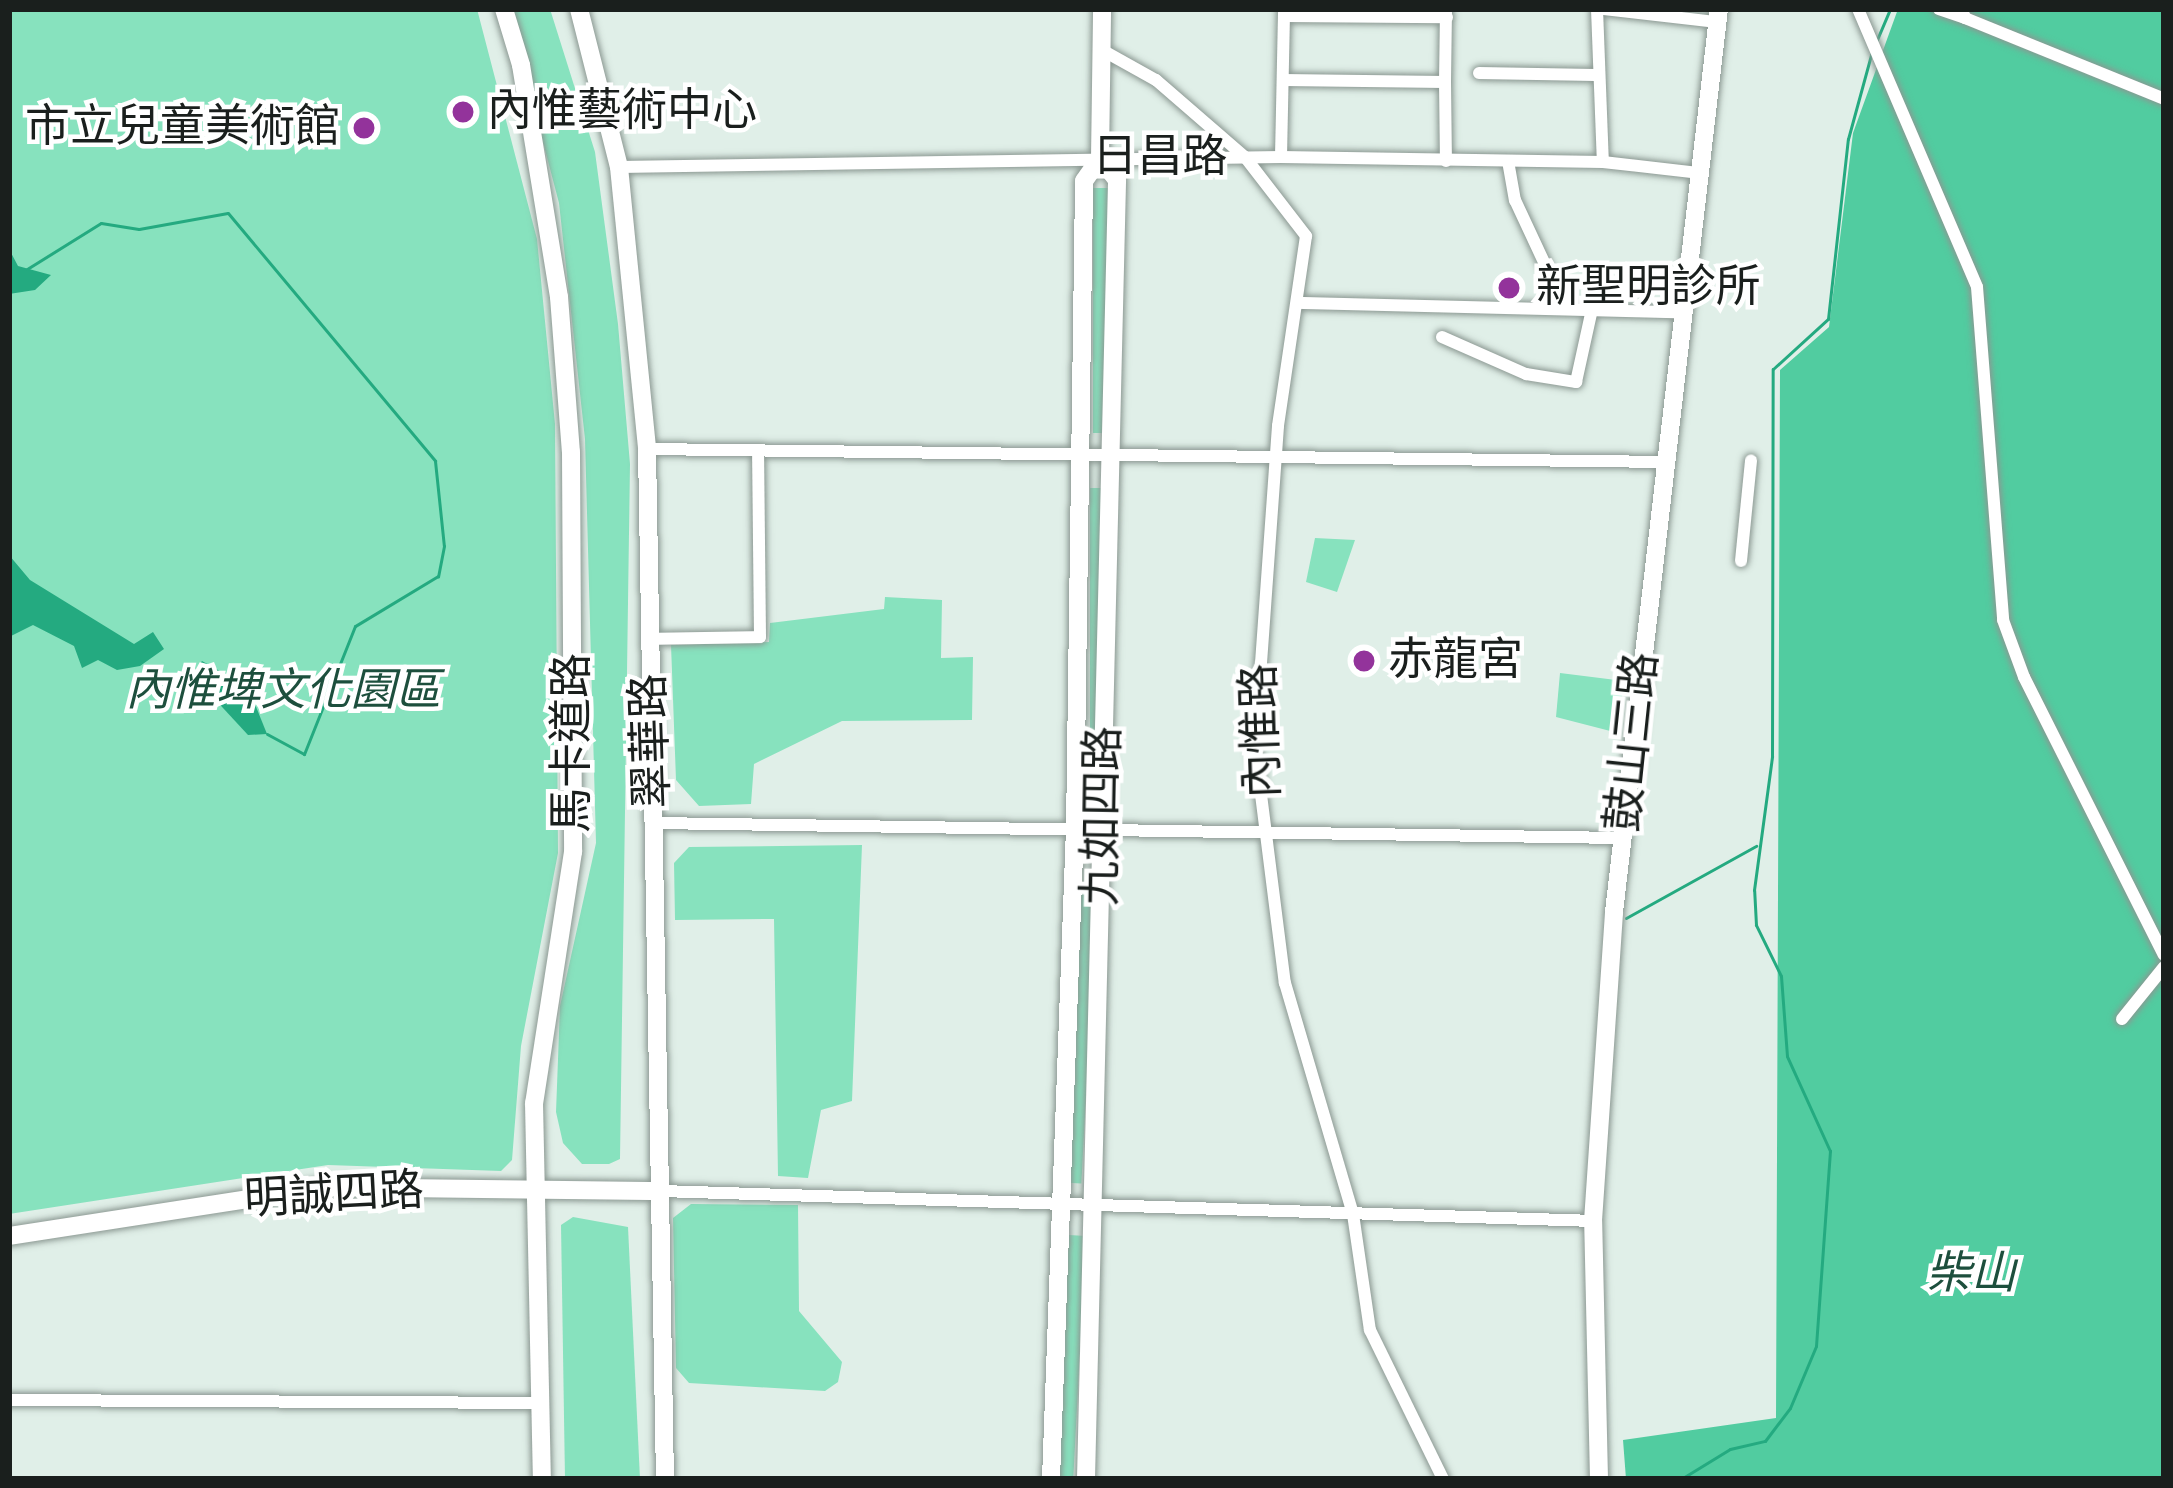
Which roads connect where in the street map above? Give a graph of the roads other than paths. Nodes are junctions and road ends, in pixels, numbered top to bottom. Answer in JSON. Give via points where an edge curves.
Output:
{"nodes":[{"id":1,"x":504,"y":9,"type":"edge"},
{"id":2,"x":579,"y":9,"type":"edge"},
{"id":3,"x":1102,"y":9,"type":"edge"},
{"id":4,"x":1600,"y":9,"type":"edge"},
{"id":5,"x":1858,"y":9,"type":"edge"},
{"id":6,"x":1940,"y":9,"type":"edge"},
{"id":7,"x":1284,"y":12,"type":"edge"},
{"id":8,"x":1446,"y":13,"type":"edge"},
{"id":9,"x":1964,"y":13,"type":"edge"},
{"id":10,"x":1718,"y":16,"type":"edge"},
{"id":11,"x":1102,"y":50,"type":"junction"},
{"id":12,"x":1479,"y":74,"type":"dead end"},
{"id":13,"x":1595,"y":75,"type":"junction"},
{"id":14,"x":1282,"y":80,"type":"junction"},
{"id":15,"x":1445,"y":82,"type":"junction"},
{"id":16,"x":2164,"y":99,"type":"edge"},
{"id":17,"x":1281,"y":157,"type":"junction"},
{"id":18,"x":1100,"y":158,"type":"junction"},
{"id":19,"x":1245,"y":158,"type":"junction"},
{"id":20,"x":1446,"y":161,"type":"junction"},
{"id":21,"x":1508,"y":161,"type":"junction"},
{"id":22,"x":1603,"y":162,"type":"junction"},
{"id":23,"x":619,"y":167,"type":"junction"},
{"id":24,"x":1700,"y":173,"type":"junction"},
{"id":25,"x":1300,"y":304,"type":"junction"},
{"id":26,"x":1565,"y":307,"type":"junction"},
{"id":27,"x":1592,"y":309,"type":"junction"},
{"id":28,"x":1680,"y":313,"type":"junction"},
{"id":29,"x":1442,"y":337,"type":"dead end"},
{"id":30,"x":647,"y":449,"type":"junction"},
{"id":31,"x":758,"y":451,"type":"junction"},
{"id":32,"x":1082,"y":454,"type":"junction"},
{"id":33,"x":1110,"y":455,"type":"junction"},
{"id":34,"x":1276,"y":457,"type":"junction"},
{"id":35,"x":1751,"y":460,"type":"dead end"},
{"id":36,"x":1665,"y":463,"type":"junction"},
{"id":37,"x":1741,"y":561,"type":"dead end"},
{"id":38,"x":648,"y":639,"type":"junction"},
{"id":39,"x":655,"y":823,"type":"junction"},
{"id":40,"x":1075,"y":829,"type":"junction"},
{"id":41,"x":1103,"y":830,"type":"junction"},
{"id":42,"x":1266,"y":832,"type":"junction"},
{"id":43,"x":1623,"y":838,"type":"junction"},
{"id":44,"x":2164,"y":955,"type":"edge"},
{"id":45,"x":2164,"y":967,"type":"edge"},
{"id":46,"x":2122,"y":1019,"type":"dead end"},
{"id":47,"x":536,"y":1190,"type":"junction"},
{"id":48,"x":661,"y":1191,"type":"junction"},
{"id":49,"x":1060,"y":1202,"type":"junction"},
{"id":50,"x":1095,"y":1206,"type":"junction"},
{"id":51,"x":1353,"y":1214,"type":"junction"},
{"id":52,"x":1593,"y":1221,"type":"junction"},
{"id":53,"x":9,"y":1236,"type":"edge"},
{"id":54,"x":9,"y":1400,"type":"edge"},
{"id":55,"x":539,"y":1403,"type":"junction"},
{"id":56,"x":542,"y":1479,"type":"edge"},
{"id":57,"x":665,"y":1479,"type":"edge"},
{"id":58,"x":1051,"y":1479,"type":"edge"},
{"id":59,"x":1086,"y":1479,"type":"edge"},
{"id":60,"x":1443,"y":1479,"type":"edge"},
{"id":61,"x":1599,"y":1479,"type":"edge"}],
"edges":[{"from":1,"to":47,"type":"street","name":"馬卡道路","via":[[521,64],[559,297],[571,452],[573,852],[538,1038]]},
{"from":2,"to":23,"type":"street","name":"翠華路"},
{"from":3,"to":11,"type":"street","name":"九如四路"},
{"from":4,"to":10,"type":"street"},
{"from":4,"to":13,"type":"street"},
{"from":5,"to":44,"type":"street","via":[[1977,287],[2003,620]]},
{"from":6,"to":9,"type":"street"},
{"from":7,"to":8,"type":"street"},
{"from":7,"to":14,"type":"street"},
{"from":8,"to":15,"type":"street"},
{"from":9,"to":16,"type":"street"},
{"from":10,"to":24,"type":"street","name":"鼓山三路"},
{"from":11,"to":18,"type":"street","name":"九如四路"},
{"from":11,"to":19,"type":"street","name":"內惟路","via":[[1156,80]]},
{"from":12,"to":13,"type":"street"},
{"from":13,"to":22,"type":"street"},
{"from":14,"to":15,"type":"street"},
{"from":14,"to":17,"type":"street"},
{"from":15,"to":20,"type":"street"},
{"from":17,"to":19,"type":"street","name":"日昌路"},
{"from":17,"to":20,"type":"street","name":"日昌路"},
{"from":18,"to":19,"type":"street","name":"日昌路"},
{"from":18,"to":23,"type":"street","name":"日昌路"},
{"from":18,"to":32,"type":"street","name":"九如四路","via":[[1084,181]]},
{"from":18,"to":33,"type":"street","name":"九如四路","via":[[1117,180]]},
{"from":19,"to":25,"type":"street","name":"內惟路","via":[[1306,236]]},
{"from":20,"to":21,"type":"street","name":"日昌路"},
{"from":21,"to":22,"type":"street","name":"日昌路"},
{"from":21,"to":26,"type":"street","via":[[1515,200]]},
{"from":22,"to":24,"type":"street","name":"日昌路"},
{"from":23,"to":30,"type":"street","name":"翠華路"},
{"from":24,"to":28,"type":"street","name":"鼓山三路"},
{"from":25,"to":26,"type":"street"},
{"from":25,"to":34,"type":"street","name":"內惟路"},
{"from":26,"to":27,"type":"street"},
{"from":27,"to":28,"type":"street"},
{"from":27,"to":29,"type":"street","via":[[1576,382],[1526,374]]},
{"from":28,"to":36,"type":"street","name":"鼓山三路"},
{"from":30,"to":31,"type":"street"},
{"from":30,"to":38,"type":"street","name":"翠華路"},
{"from":31,"to":32,"type":"street"},
{"from":31,"to":38,"type":"street","via":[[760,637]]},
{"from":32,"to":33,"type":"street"},
{"from":32,"to":40,"type":"street","name":"九如四路"},
{"from":33,"to":34,"type":"street"},
{"from":33,"to":41,"type":"street","name":"九如四路"},
{"from":34,"to":36,"type":"street"},
{"from":34,"to":42,"type":"street","name":"內惟路","via":[[1254,679]]},
{"from":35,"to":37,"type":"street"},
{"from":36,"to":43,"type":"street","name":"鼓山三路"},
{"from":38,"to":39,"type":"street","name":"翠華路"},
{"from":39,"to":40,"type":"street"},
{"from":39,"to":48,"type":"street","name":"翠華路"},
{"from":40,"to":41,"type":"street"},
{"from":40,"to":49,"type":"street","name":"九如四路"},
{"from":41,"to":42,"type":"street"},
{"from":41,"to":50,"type":"street","name":"九如四路"},
{"from":42,"to":43,"type":"street"},
{"from":42,"to":51,"type":"street","name":"內惟路","via":[[1285,983]]},
{"from":43,"to":52,"type":"street","name":"鼓山三路"},
{"from":45,"to":46,"type":"street"},
{"from":47,"to":48,"type":"street","name":"明誠四路"},
{"from":47,"to":53,"type":"street","name":"明誠四路","via":[[324,1187]]},
{"from":47,"to":55,"type":"street","name":"馬卡道路"},
{"from":48,"to":49,"type":"street"},
{"from":48,"to":57,"type":"street","name":"翠華路"},
{"from":49,"to":50,"type":"street"},
{"from":49,"to":58,"type":"street","name":"九如四路"},
{"from":50,"to":51,"type":"street"},
{"from":50,"to":59,"type":"street","name":"九如四路"},
{"from":51,"to":52,"type":"street"},
{"from":51,"to":60,"type":"street","name":"內惟路","via":[[1377,1355]]},
{"from":52,"to":61,"type":"street","name":"鼓山三路"},
{"from":54,"to":55,"type":"street"},
{"from":55,"to":56,"type":"street","name":"馬卡道路"}]}
